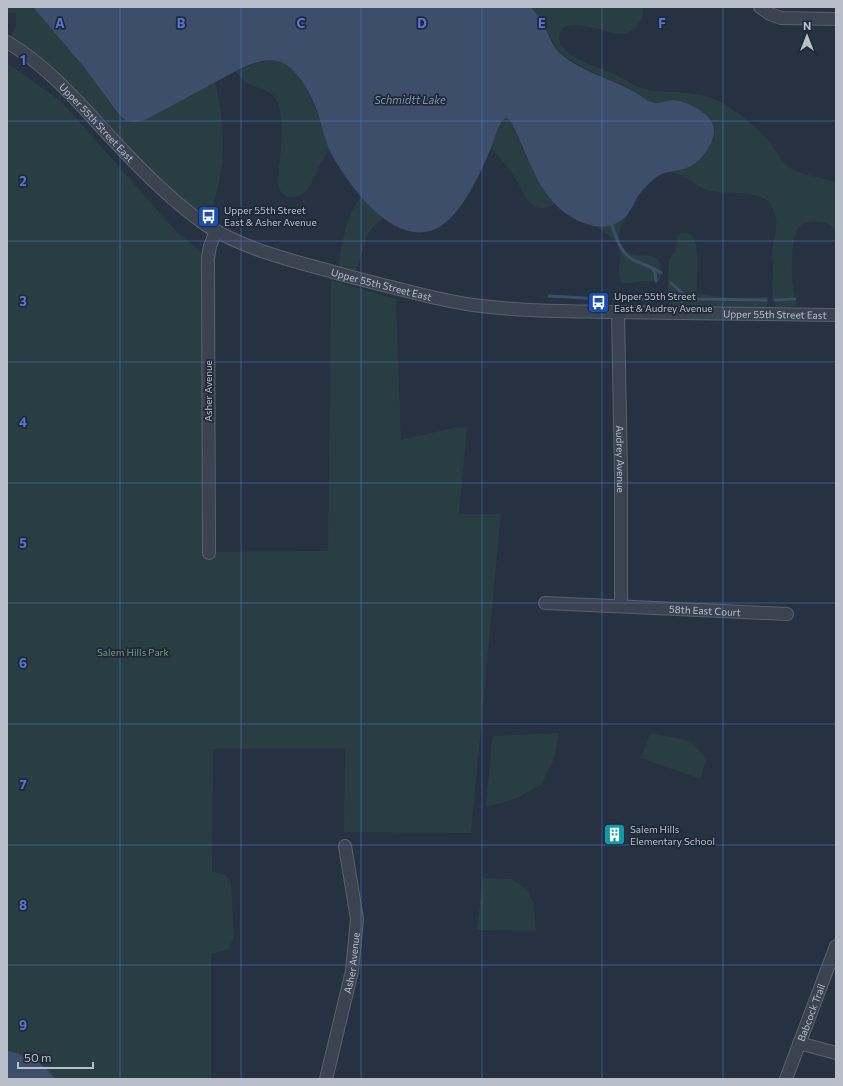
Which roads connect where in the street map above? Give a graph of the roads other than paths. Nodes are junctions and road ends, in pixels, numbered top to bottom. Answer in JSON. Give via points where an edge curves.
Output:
{"nodes":[{"id":1,"x":760,"y":7,"type":"edge"},
{"id":2,"x":796,"y":13,"type":"edge"},
{"id":3,"x":836,"y":19,"type":"edge"},
{"id":4,"x":7,"y":42,"type":"edge"},
{"id":5,"x":216,"y":231,"type":"junction"},
{"id":6,"x":618,"y":312,"type":"junction"},
{"id":7,"x":836,"y":315,"type":"edge"},
{"id":8,"x":209,"y":553,"type":"dead end"},
{"id":9,"x":545,"y":603,"type":"dead end"},
{"id":10,"x":621,"y":606,"type":"junction"},
{"id":11,"x":788,"y":614,"type":"dead end"},
{"id":12,"x":345,"y":846,"type":"dead end"},
{"id":13,"x":836,"y":946,"type":"edge"},
{"id":14,"x":799,"y":1043,"type":"junction"},
{"id":15,"x":836,"y":1053,"type":"edge"},
{"id":16,"x":326,"y":1079,"type":"edge"},
{"id":17,"x":786,"y":1079,"type":"edge"}],
"edges":[{"from":1,"to":2,"type":"street","via":[[775,17],[784,19]]},
{"from":2,"to":3,"type":"street"},
{"from":4,"to":5,"type":"street","name":"Upper 55th Street East","via":[[32,58],[60,83],[157,186]]},
{"from":5,"to":6,"type":"street","name":"Upper 55th Street East","via":[[290,260],[452,302],[503,309]]},
{"from":5,"to":8,"type":"street","name":"Asher Avenue","via":[[208,258]]},
{"from":6,"to":7,"type":"street","name":"Upper 55th Street East"},
{"from":6,"to":10,"type":"street","name":"Audrey Avenue"},
{"from":9,"to":10,"type":"street","name":"58th East Court"},
{"from":10,"to":11,"type":"street","name":"58th East Court"},
{"from":12,"to":16,"type":"street","name":"Asher Avenue","via":[[357,919],[352,971]]},
{"from":13,"to":14,"type":"street","name":"Babcock Trail"},
{"from":14,"to":15,"type":"street"},
{"from":14,"to":17,"type":"street","name":"Babcock Trail"}]}
